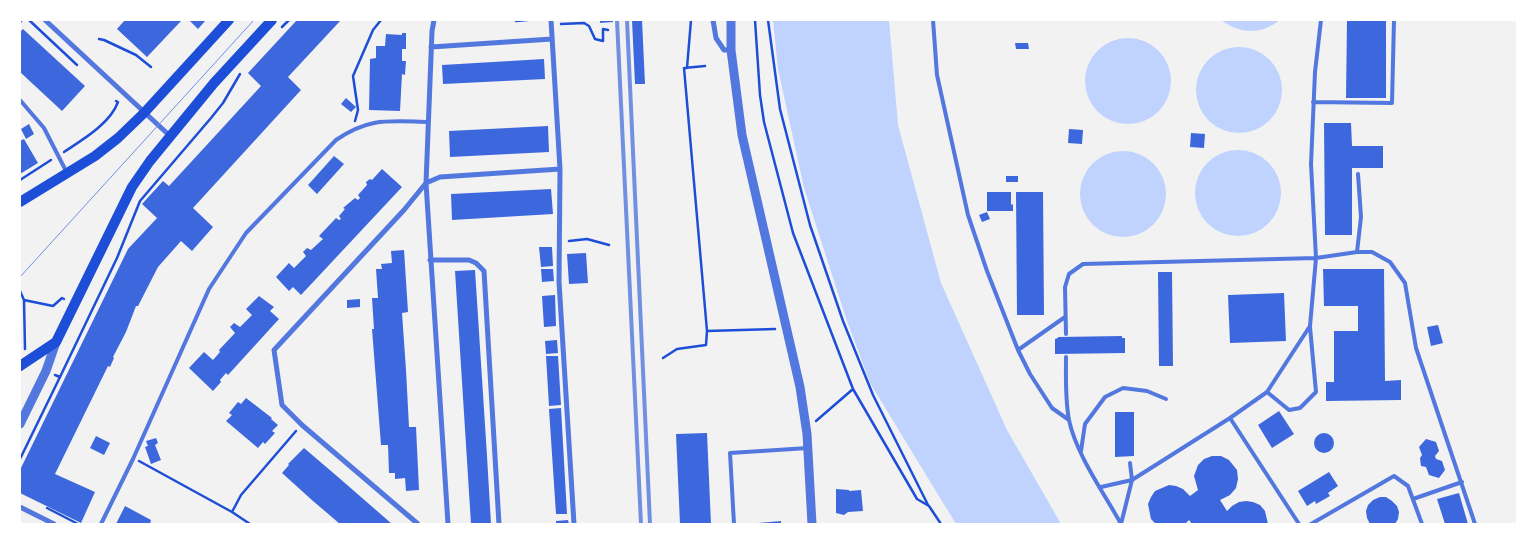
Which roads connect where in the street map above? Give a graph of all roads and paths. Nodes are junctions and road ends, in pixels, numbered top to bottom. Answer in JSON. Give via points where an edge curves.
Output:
{"nodes":[{"id":1,"x":29,"y":20,"type":"edge"},
{"id":2,"x":45,"y":20,"type":"edge"},
{"id":3,"x":229,"y":20,"type":"edge"},
{"id":4,"x":272,"y":20,"type":"edge"},
{"id":5,"x":289,"y":20,"type":"edge"},
{"id":6,"x":381,"y":20,"type":"edge"},
{"id":7,"x":434,"y":20,"type":"edge"},
{"id":8,"x":527,"y":20,"type":"edge"},
{"id":9,"x":692,"y":20,"type":"edge"},
{"id":10,"x":713,"y":20,"type":"edge"},
{"id":11,"x":731,"y":20,"type":"edge"},
{"id":12,"x":755,"y":20,"type":"edge"},
{"id":13,"x":768,"y":20,"type":"edge"},
{"id":14,"x":934,"y":20,"type":"edge"},
{"id":15,"x":1322,"y":20,"type":"edge"},
{"id":16,"x":1394,"y":20,"type":"edge"},
{"id":17,"x":516,"y":21,"type":"edge"},
{"id":18,"x":552,"y":22,"type":"edge"},
{"id":19,"x":608,"y":30,"type":"dead end"},
{"id":20,"x":277,"y":33,"type":"dead end"},
{"id":21,"x":99,"y":39,"type":"dead end"},
{"id":22,"x":552,"y":39,"type":"junction"},
{"id":23,"x":431,"y":47,"type":"junction"},
{"id":24,"x":731,"y":50,"type":"junction"},
{"id":25,"x":705,"y":66,"type":"dead end"},
{"id":26,"x":151,"y":67,"type":"dead end"},
{"id":27,"x":687,"y":68,"type":"junction"},
{"id":28,"x":84,"y":71,"type":"dead end"},
{"id":29,"x":240,"y":73,"type":"dead end"},
{"id":30,"x":111,"y":96,"type":"dead end"},
{"id":31,"x":20,"y":100,"type":"edge"},
{"id":32,"x":1313,"y":102,"type":"junction"},
{"id":33,"x":144,"y":113,"type":"junction"},
{"id":34,"x":428,"y":122,"type":"junction"},
{"id":35,"x":352,"y":129,"type":"junction"},
{"id":36,"x":170,"y":136,"type":"junction"},
{"id":37,"x":58,"y":156,"type":"junction"},
{"id":38,"x":560,"y":170,"type":"junction"},
{"id":39,"x":67,"y":174,"type":"junction"},
{"id":40,"x":1358,"y":174,"type":"dead end"},
{"id":41,"x":20,"y":180,"type":"edge"},
{"id":42,"x":426,"y":183,"type":"junction"},
{"id":43,"x":20,"y":202,"type":"edge"},
{"id":44,"x":559,"y":242,"type":"junction"},
{"id":45,"x":609,"y":245,"type":"dead end"},
{"id":46,"x":1357,"y":252,"type":"junction"},
{"id":47,"x":1316,"y":258,"type":"junction"},
{"id":48,"x":430,"y":260,"type":"junction"},
{"id":49,"x":20,"y":291,"type":"edge"},
{"id":50,"x":24,"y":300,"type":"junction"},
{"id":51,"x":74,"y":304,"type":"junction"},
{"id":52,"x":1066,"y":317,"type":"junction"},
{"id":53,"x":1310,"y":326,"type":"junction"},
{"id":54,"x":786,"y":329,"type":"junction"},
{"id":55,"x":707,"y":331,"type":"junction"},
{"id":56,"x":1066,"y":334,"type":"dead end"},
{"id":57,"x":56,"y":342,"type":"junction"},
{"id":58,"x":1018,"y":350,"type":"junction"},
{"id":59,"x":1066,"y":357,"type":"dead end"},
{"id":60,"x":663,"y":358,"type":"dead end"},
{"id":61,"x":33,"y":359,"type":"junction"},
{"id":62,"x":20,"y":366,"type":"edge"},
{"id":63,"x":46,"y":370,"type":"junction"},
{"id":64,"x":60,"y":377,"type":"junction"},
{"id":65,"x":853,"y":389,"type":"junction"},
{"id":66,"x":1267,"y":392,"type":"junction"},
{"id":67,"x":1166,"y":399,"type":"dead end"},
{"id":68,"x":1230,"y":418,"type":"junction"},
{"id":69,"x":1069,"y":420,"type":"junction"},
{"id":70,"x":815,"y":422,"type":"dead end"},
{"id":71,"x":20,"y":424,"type":"edge"},
{"id":72,"x":302,"y":424,"type":"junction"},
{"id":73,"x":808,"y":448,"type":"junction"},
{"id":74,"x":1081,"y":454,"type":"junction"},
{"id":75,"x":134,"y":458,"type":"junction"},
{"id":76,"x":20,"y":459,"type":"edge"},
{"id":77,"x":1130,"y":463,"type":"dead end"},
{"id":78,"x":1132,"y":480,"type":"junction"},
{"id":79,"x":1462,"y":482,"type":"junction"},
{"id":80,"x":1101,"y":487,"type":"junction"},
{"id":81,"x":1413,"y":499,"type":"junction"},
{"id":82,"x":929,"y":506,"type":"junction"},
{"id":83,"x":20,"y":508,"type":"edge"},
{"id":84,"x":232,"y":512,"type":"junction"},
{"id":85,"x":54,"y":524,"type":"edge"},
{"id":86,"x":101,"y":524,"type":"edge"},
{"id":87,"x":250,"y":524,"type":"edge"},
{"id":88,"x":418,"y":524,"type":"edge"},
{"id":89,"x":448,"y":524,"type":"edge"},
{"id":90,"x":499,"y":524,"type":"edge"},
{"id":91,"x":574,"y":524,"type":"edge"},
{"id":92,"x":734,"y":524,"type":"edge"},
{"id":93,"x":812,"y":524,"type":"edge"},
{"id":94,"x":941,"y":524,"type":"edge"},
{"id":95,"x":1121,"y":524,"type":"edge"},
{"id":96,"x":1299,"y":524,"type":"edge"},
{"id":97,"x":1311,"y":524,"type":"edge"},
{"id":98,"x":1422,"y":524,"type":"edge"},
{"id":99,"x":1476,"y":524,"type":"edge"}],
"edges":[{"from":1,"to":28,"type":"path"},
{"from":2,"to":33,"type":"street"},
{"from":3,"to":33,"type":"main road"},
{"from":4,"to":36,"type":"main road"},
{"from":5,"to":20,"type":"path"},
{"from":6,"to":35,"type":"path","via":[[373,30],[353,76],[358,110]]},
{"from":7,"to":23,"type":"street"},
{"from":8,"to":17,"type":"path"},
{"from":9,"to":27,"type":"path"},
{"from":10,"to":24,"type":"street","via":[[716,38],[724,50]]},
{"from":11,"to":24,"type":"street"},
{"from":12,"to":65,"type":"path","via":[[764,122],[793,233]]},
{"from":13,"to":82,"type":"path","via":[[780,109],[810,225],[872,395]]},
{"from":14,"to":58,"type":"lane","via":[[937,75],[968,215]]},
{"from":15,"to":32,"type":"lane"},
{"from":16,"to":32,"type":"lane","via":[[1392,103]]},
{"from":18,"to":19,"type":"path","via":[[584,23],[595,39],[603,41],[603,29]]},
{"from":18,"to":22,"type":"street"},
{"from":21,"to":26,"type":"path","via":[[136,55]]},
{"from":22,"to":23,"type":"street"},
{"from":22,"to":38,"type":"street"},
{"from":23,"to":34,"type":"street"},
{"from":24,"to":54,"type":"street","via":[[742,135]]},
{"from":25,"to":27,"type":"path"},
{"from":27,"to":55,"type":"path","via":[[684,68]]},
{"from":29,"to":64,"type":"path","via":[[223,103],[140,201],[118,258]]},
{"from":30,"to":37,"type":"path","via":[[118,102],[112,114],[90,135]]},
{"from":31,"to":37,"type":"lane","via":[[44,128]]},
{"from":32,"to":47,"type":"lane","via":[[1311,164]]},
{"from":33,"to":36,"type":"street"},
{"from":33,"to":39,"type":"main road","via":[[106,147]]},
{"from":34,"to":35,"type":"lane","via":[[368,123]]},
{"from":34,"to":42,"type":"street"},
{"from":35,"to":75,"type":"lane","via":[[336,140],[246,233],[227,260],[209,289]]},
{"from":36,"to":51,"type":"main road","via":[[132,187]]},
{"from":37,"to":39,"type":"lane"},
{"from":37,"to":41,"type":"path"},
{"from":38,"to":42,"type":"street","via":[[440,177]]},
{"from":38,"to":44,"type":"street"},
{"from":39,"to":43,"type":"main road"},
{"from":40,"to":46,"type":"lane","via":[[1361,217]]},
{"from":42,"to":48,"type":"street"},
{"from":42,"to":72,"type":"street","via":[[274,350],[282,405]]},
{"from":44,"to":45,"type":"path","via":[[587,239]]},
{"from":44,"to":91,"type":"street","via":[[559,292]]},
{"from":46,"to":47,"type":"lane"},
{"from":46,"to":79,"type":"lane","via":[[1372,252],[1390,262],[1405,283],[1416,348]]},
{"from":47,"to":52,"type":"lane","via":[[1083,264],[1069,274],[1065,287]]},
{"from":47,"to":53,"type":"lane"},
{"from":48,"to":89,"type":"street"},
{"from":48,"to":90,"type":"street","via":[[469,260],[484,271]]},
{"from":49,"to":50,"type":"path"},
{"from":50,"to":51,"type":"path","via":[[53,306],[62,298]]},
{"from":50,"to":61,"type":"path","via":[[24,347]]},
{"from":51,"to":57,"type":"main road"},
{"from":52,"to":56,"type":"lane"},
{"from":52,"to":58,"type":"lane"},
{"from":53,"to":66,"type":"lane"},
{"from":53,"to":66,"type":"lane","via":[[1316,392],[1300,408],[1289,410]]},
{"from":54,"to":55,"type":"path"},
{"from":54,"to":73,"type":"street","via":[[800,387]]},
{"from":55,"to":60,"type":"path","via":[[706,345],[678,349]]},
{"from":57,"to":61,"type":"main road"},
{"from":57,"to":63,"type":"street"},
{"from":58,"to":69,"type":"lane","via":[[1052,408]]},
{"from":59,"to":69,"type":"lane"},
{"from":61,"to":62,"type":"main road"},
{"from":63,"to":64,"type":"path"},
{"from":63,"to":71,"type":"street"},
{"from":64,"to":76,"type":"path"},
{"from":65,"to":70,"type":"path"},
{"from":65,"to":82,"type":"path","via":[[917,499]]},
{"from":66,"to":68,"type":"lane"},
{"from":67,"to":74,"type":"lane","via":[[1147,391],[1123,388],[1105,397],[1085,424]]},
{"from":68,"to":78,"type":"lane"},
{"from":68,"to":96,"type":"lane"},
{"from":69,"to":74,"type":"lane"},
{"from":72,"to":84,"type":"path","via":[[241,495]]},
{"from":72,"to":88,"type":"street"},
{"from":73,"to":92,"type":"lane","via":[[730,454]]},
{"from":73,"to":93,"type":"street"},
{"from":74,"to":80,"type":"lane"},
{"from":75,"to":84,"type":"path"},
{"from":75,"to":86,"type":"lane"},
{"from":77,"to":78,"type":"lane"},
{"from":78,"to":80,"type":"lane"},
{"from":78,"to":95,"type":"lane"},
{"from":79,"to":81,"type":"lane"},
{"from":79,"to":99,"type":"lane"},
{"from":80,"to":95,"type":"lane"},
{"from":81,"to":97,"type":"lane","via":[[1408,486],[1394,476]]},
{"from":81,"to":98,"type":"lane"},
{"from":82,"to":94,"type":"path"},
{"from":83,"to":85,"type":"street"},
{"from":84,"to":87,"type":"path"}]}
